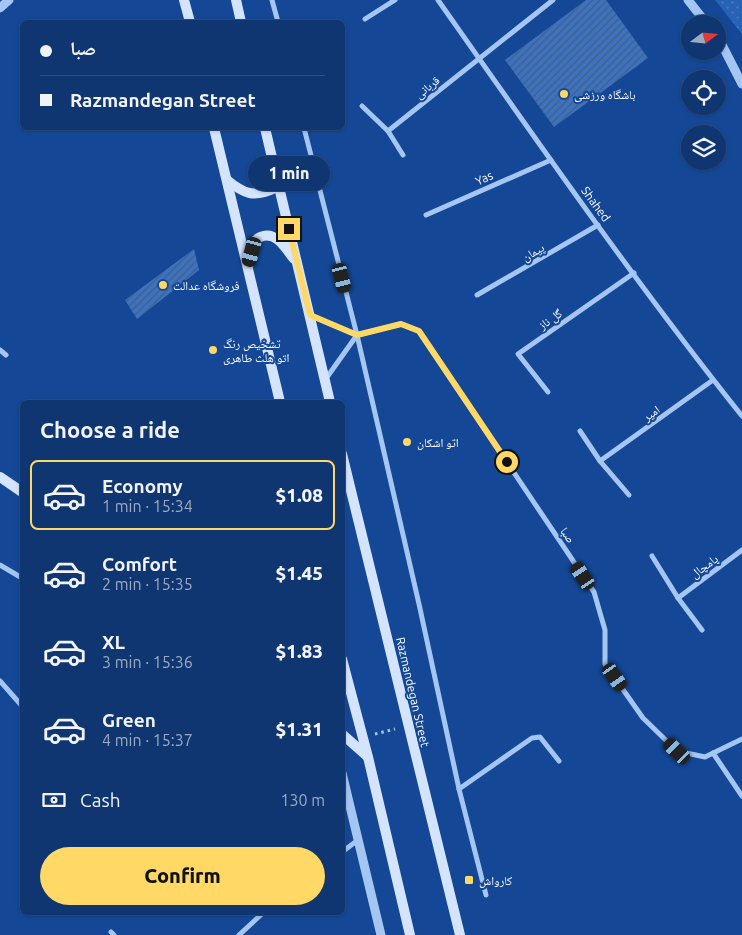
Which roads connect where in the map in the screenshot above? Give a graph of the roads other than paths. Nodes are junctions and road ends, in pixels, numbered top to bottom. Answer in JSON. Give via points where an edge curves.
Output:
{"nodes":[{"id":1,"x":9,"y":0,"type":"edge"},
{"id":2,"x":184,"y":0,"type":"edge"},
{"id":3,"x":236,"y":0,"type":"edge"},
{"id":4,"x":272,"y":0,"type":"edge"},
{"id":5,"x":395,"y":0,"type":"edge"},
{"id":6,"x":438,"y":0,"type":"edge"},
{"id":7,"x":553,"y":0,"type":"edge"},
{"id":8,"x":688,"y":0,"type":"edge"},
{"id":9,"x":0,"y":8,"type":"edge"},
{"id":10,"x":700,"y":15,"type":"edge"},
{"id":11,"x":365,"y":19,"type":"dead end"},
{"id":12,"x":189,"y":20,"type":"edge"},
{"id":13,"x":241,"y":20,"type":"edge"},
{"id":14,"x":277,"y":20,"type":"edge"},
{"id":15,"x":726,"y":53,"type":"edge"},
{"id":16,"x":479,"y":58,"type":"junction"},
{"id":17,"x":742,"y":84,"type":"edge"},
{"id":18,"x":362,"y":106,"type":"dead end"},
{"id":19,"x":214,"y":130,"type":"edge"},
{"id":20,"x":266,"y":130,"type":"edge"},
{"id":21,"x":305,"y":130,"type":"edge"},
{"id":22,"x":388,"y":131,"type":"junction"},
{"id":23,"x":403,"y":155,"type":"dead end"},
{"id":24,"x":550,"y":160,"type":"junction"},
{"id":25,"x":277,"y":176,"type":"junction"},
{"id":26,"x":227,"y":180,"type":"junction"},
{"id":27,"x":426,"y":215,"type":"dead end"},
{"id":28,"x":598,"y":225,"type":"junction"},
{"id":29,"x":297,"y":264,"type":"junction"},
{"id":30,"x":248,"y":269,"type":"junction"},
{"id":31,"x":634,"y":273,"type":"junction"},
{"id":32,"x":477,"y":295,"type":"dead end"},
{"id":33,"x":310,"y":315,"type":"junction"},
{"id":34,"x":357,"y":335,"type":"junction"},
{"id":35,"x":0,"y":350,"type":"edge"},
{"id":36,"x":6,"y":355,"type":"dead end"},
{"id":37,"x":324,"y":380,"type":"junction"},
{"id":38,"x":713,"y":380,"type":"junction"},
{"id":39,"x":548,"y":392,"type":"dead end"},
{"id":40,"x":280,"y":400,"type":"edge"},
{"id":41,"x":329,"y":400,"type":"edge"},
{"id":42,"x":742,"y":416,"type":"edge"},
{"id":43,"x":580,"y":432,"type":"dead end"},
{"id":44,"x":600,"y":461,"type":"junction"},
{"id":45,"x":345,"y":466,"type":"edge"},
{"id":46,"x":0,"y":477,"type":"edge"},
{"id":47,"x":20,"y":491,"type":"edge"},
{"id":48,"x":629,"y":495,"type":"dead end"},
{"id":49,"x":742,"y":550,"type":"edge"},
{"id":50,"x":652,"y":556,"type":"dead end"},
{"id":51,"x":0,"y":565,"type":"edge"},
{"id":52,"x":20,"y":577,"type":"edge"},
{"id":53,"x":678,"y":598,"type":"junction"},
{"id":54,"x":702,"y":630,"type":"dead end"},
{"id":55,"x":345,"y":670,"type":"edge"},
{"id":56,"x":0,"y":681,"type":"edge"},
{"id":57,"x":20,"y":704,"type":"edge"},
{"id":58,"x":345,"y":737,"type":"edge"},
{"id":59,"x":742,"y":739,"type":"edge"},
{"id":60,"x":713,"y":753,"type":"junction"},
{"id":61,"x":368,"y":757,"type":"junction"},
{"id":62,"x":560,"y":761,"type":"dead end"},
{"id":63,"x":459,"y":789,"type":"junction"},
{"id":64,"x":742,"y":796,"type":"edge"},
{"id":65,"x":345,"y":797,"type":"edge"},
{"id":66,"x":358,"y":840,"type":"junction"},
{"id":67,"x":345,"y":850,"type":"edge"},
{"id":68,"x":486,"y":895,"type":"dead end"},
{"id":69,"x":261,"y":915,"type":"edge"},
{"id":70,"x":239,"y":935,"type":"edge"},
{"id":71,"x":381,"y":935,"type":"edge"},
{"id":72,"x":410,"y":935,"type":"edge"},
{"id":73,"x":460,"y":935,"type":"edge"}],
"edges":[{"from":1,"to":9,"type":"street"},
{"from":2,"to":12,"type":"main road"},
{"from":3,"to":13,"type":"main road"},
{"from":4,"to":14,"type":"street"},
{"from":5,"to":11,"type":"street"},
{"from":6,"to":16,"type":"street","name":"Shahed"},
{"from":7,"to":16,"type":"street","name":"قربانی"},
{"from":8,"to":10,"type":"street"},
{"from":15,"to":17,"type":"street"},
{"from":16,"to":22,"type":"street","name":"قربانی"},
{"from":16,"to":24,"type":"street","name":"Shahed"},
{"from":18,"to":22,"type":"street"},
{"from":19,"to":26,"type":"main road"},
{"from":20,"to":25,"type":"main road"},
{"from":21,"to":34,"type":"street"},
{"from":22,"to":23,"type":"street"},
{"from":24,"to":27,"type":"street","name":"Yas"},
{"from":24,"to":28,"type":"street","name":"Shahed"},
{"from":25,"to":26,"type":"main road","via":[[275,188],[253,195],[238,190]]},
{"from":25,"to":29,"type":"main road"},
{"from":26,"to":30,"type":"main road"},
{"from":28,"to":31,"type":"street","name":"Shahed"},
{"from":28,"to":32,"type":"street","name":"پیمان"},
{"from":29,"to":30,"type":"main road","via":[[282,243],[266,235],[253,244]]},
{"from":29,"to":33,"type":"main road"},
{"from":30,"to":40,"type":"main road"},
{"from":31,"to":38,"type":"street","name":"Shahed"},
{"from":31,"to":39,"type":"street","name":"گل ناز","via":[[518,354]]},
{"from":33,"to":34,"type":"street"},
{"from":33,"to":37,"type":"main road"},
{"from":34,"to":37,"type":"street"},
{"from":34,"to":60,"type":"street","name":"صبا","via":[[401,324],[419,331],[594,592],[605,630],[606,664],[643,718],[677,751],[705,757]]},
{"from":34,"to":63,"type":"street"},
{"from":35,"to":36,"type":"street"},
{"from":37,"to":41,"type":"main road"},
{"from":38,"to":42,"type":"street","name":"Shahed"},
{"from":38,"to":44,"type":"street","name":"امیر"},
{"from":43,"to":44,"type":"street"},
{"from":44,"to":48,"type":"street"},
{"from":45,"to":73,"type":"main road","name":"Razmandegan Street"},
{"from":46,"to":47,"type":"main road"},
{"from":49,"to":53,"type":"street","name":"پامچال"},
{"from":50,"to":53,"type":"street"},
{"from":51,"to":52,"type":"street"},
{"from":53,"to":54,"type":"street"},
{"from":55,"to":61,"type":"main road"},
{"from":56,"to":57,"type":"street"},
{"from":58,"to":61,"type":"main road"},
{"from":59,"to":60,"type":"street","name":"صبا"},
{"from":60,"to":64,"type":"street"},
{"from":61,"to":72,"type":"main road"},
{"from":62,"to":63,"type":"street","via":[[540,737],[532,738]]},
{"from":63,"to":68,"type":"street"},
{"from":65,"to":66,"type":"street"},
{"from":66,"to":67,"type":"street"},
{"from":66,"to":71,"type":"street"},
{"from":69,"to":70,"type":"street"}]}
